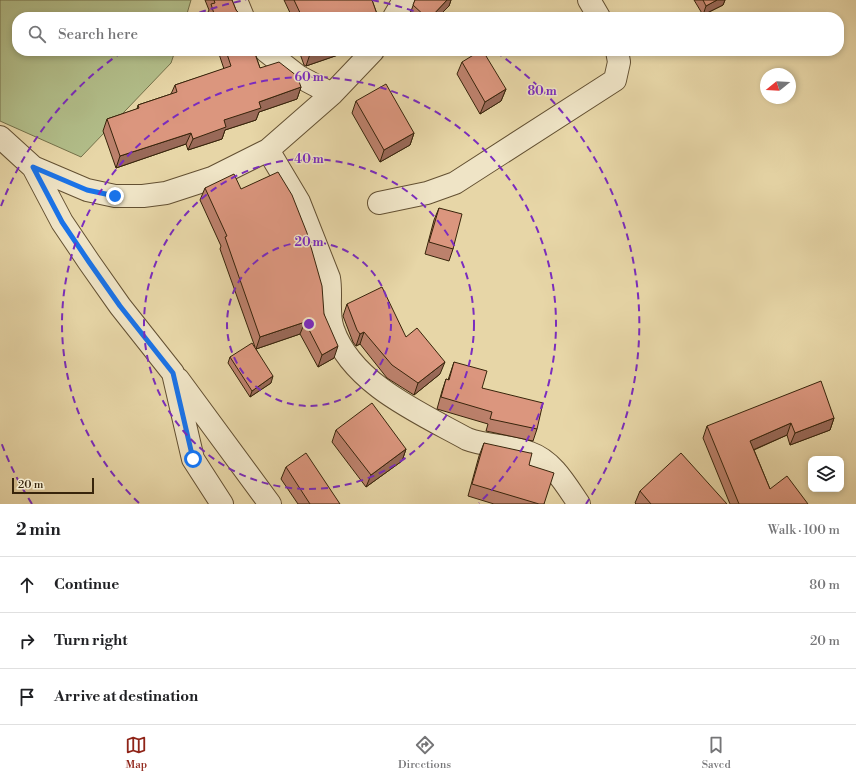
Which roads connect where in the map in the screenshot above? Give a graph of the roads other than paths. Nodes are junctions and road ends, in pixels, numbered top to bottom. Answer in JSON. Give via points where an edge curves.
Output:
{"nodes":[{"id":1,"x":236,"y":0,"type":"edge"},
{"id":2,"x":404,"y":0,"type":"edge"},
{"id":3,"x":589,"y":0,"type":"edge"},
{"id":4,"x":241,"y":12,"type":"edge"},
{"id":5,"x":397,"y":12,"type":"edge"},
{"id":6,"x":596,"y":12,"type":"edge"},
{"id":7,"x":272,"y":56,"type":"edge"},
{"id":8,"x":367,"y":56,"type":"edge"},
{"id":9,"x":618,"y":56,"type":"edge"},
{"id":10,"x":332,"y":94,"type":"junction"},
{"id":11,"x":0,"y":137,"type":"edge"},
{"id":12,"x":268,"y":150,"type":"junction"},
{"id":13,"x":33,"y":167,"type":"junction"},
{"id":14,"x":379,"y":203,"type":"dead end"},
{"id":15,"x":173,"y":373,"type":"junction"},
{"id":16,"x":222,"y":504,"type":"edge"},
{"id":17,"x":270,"y":504,"type":"edge"},
{"id":18,"x":579,"y":504,"type":"edge"}],
"edges":[{"from":1,"to":4,"type":"street"},
{"from":2,"to":5,"type":"street"},
{"from":3,"to":6,"type":"street"},
{"from":7,"to":10,"type":"street","via":[[298,76]]},
{"from":8,"to":10,"type":"street"},
{"from":9,"to":14,"type":"street","via":[[615,80],[462,178],[427,193]]},
{"from":10,"to":12,"type":"street"},
{"from":11,"to":13,"type":"street"},
{"from":12,"to":13,"type":"street","via":[[196,184],[166,193],[143,196],[103,194],[87,190]]},
{"from":12,"to":18,"type":"street","via":[[299,202],[330,278],[331,322],[340,344],[352,361],[386,393],[467,439],[536,456],[556,472]]},
{"from":13,"to":15,"type":"street","via":[[59,216],[85,255],[120,306]]},
{"from":15,"to":16,"type":"street","via":[[193,459]]},
{"from":15,"to":17,"type":"street"}]}
